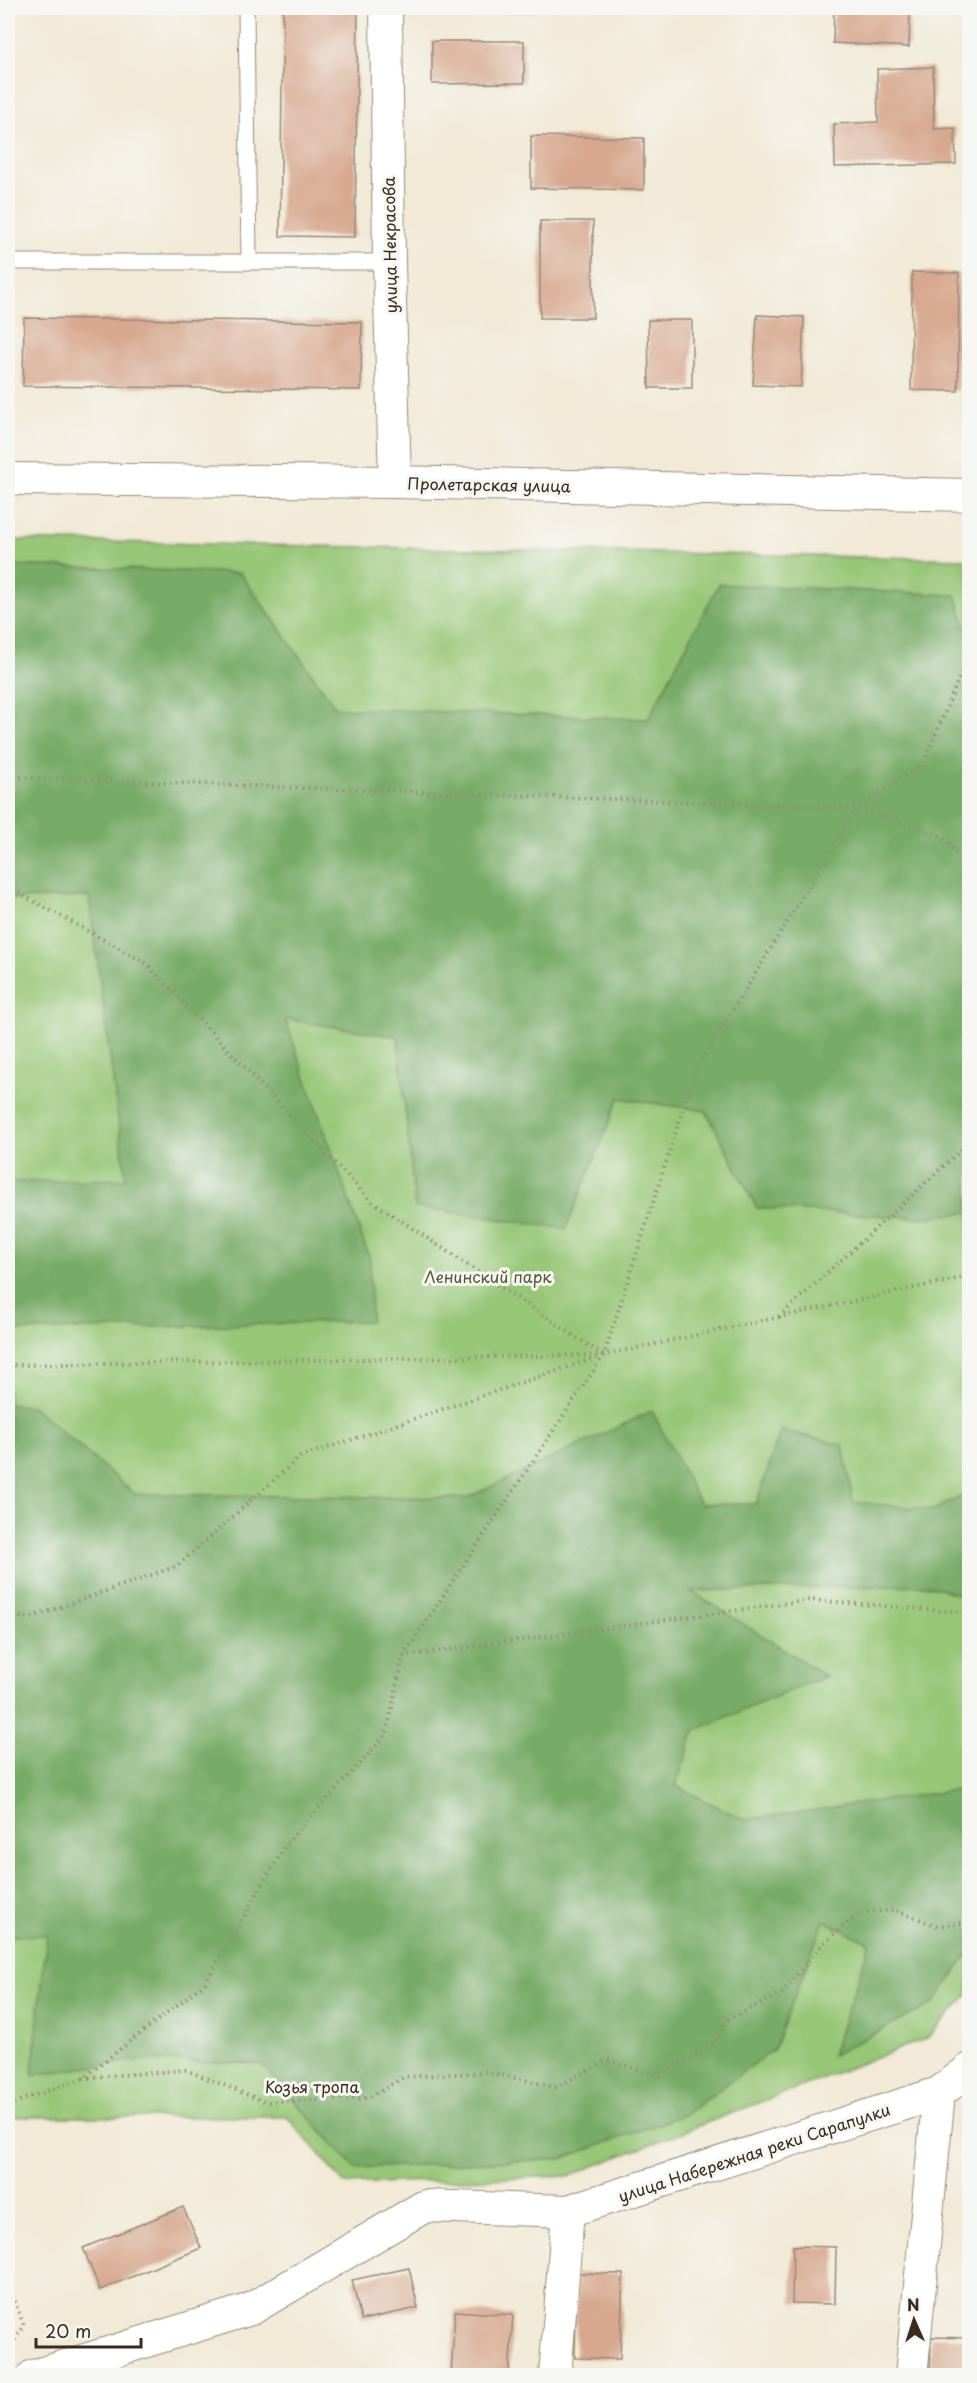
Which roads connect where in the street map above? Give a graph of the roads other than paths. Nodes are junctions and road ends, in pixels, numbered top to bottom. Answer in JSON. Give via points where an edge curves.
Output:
{"nodes":[{"id":1,"x":246,"y":8,"type":"edge"},
{"id":2,"x":386,"y":8,"type":"edge"},
{"id":3,"x":249,"y":261,"type":"junction"},
{"id":4,"x":8,"y":262,"type":"edge"},
{"id":5,"x":389,"y":262,"type":"junction"},
{"id":6,"x":8,"y":479,"type":"edge"},
{"id":7,"x":396,"y":482,"type":"junction"},
{"id":8,"x":969,"y":495,"type":"edge"},
{"id":9,"x":969,"y":2069,"type":"edge"},
{"id":10,"x":939,"y":2093,"type":"junction"},
{"id":11,"x":568,"y":2211,"type":"junction"},
{"id":12,"x":33,"y":2376,"type":"edge"},
{"id":13,"x":555,"y":2376,"type":"edge"},
{"id":14,"x":911,"y":2376,"type":"edge"}],
"edges":[{"from":1,"to":3,"type":"lane"},
{"from":2,"to":5,"type":"street","name":"улица Некрасова"},
{"from":3,"to":4,"type":"lane"},
{"from":3,"to":5,"type":"lane"},
{"from":5,"to":7,"type":"street","name":"улица Некрасова"},
{"from":6,"to":7,"type":"street","name":"Пролетарская улица"},
{"from":7,"to":8,"type":"street","name":"Пролетарская улица"},
{"from":9,"to":10,"type":"street","name":"улица Набережная реки Сарапулки"},
{"from":10,"to":11,"type":"street","name":"улица Набережная реки Сарапулки"},
{"from":10,"to":14,"type":"street"},
{"from":11,"to":12,"type":"street","name":"улица Набережная реки Сарапулки","via":[[425,2206],[251,2309]]},
{"from":11,"to":13,"type":"street"}]}
